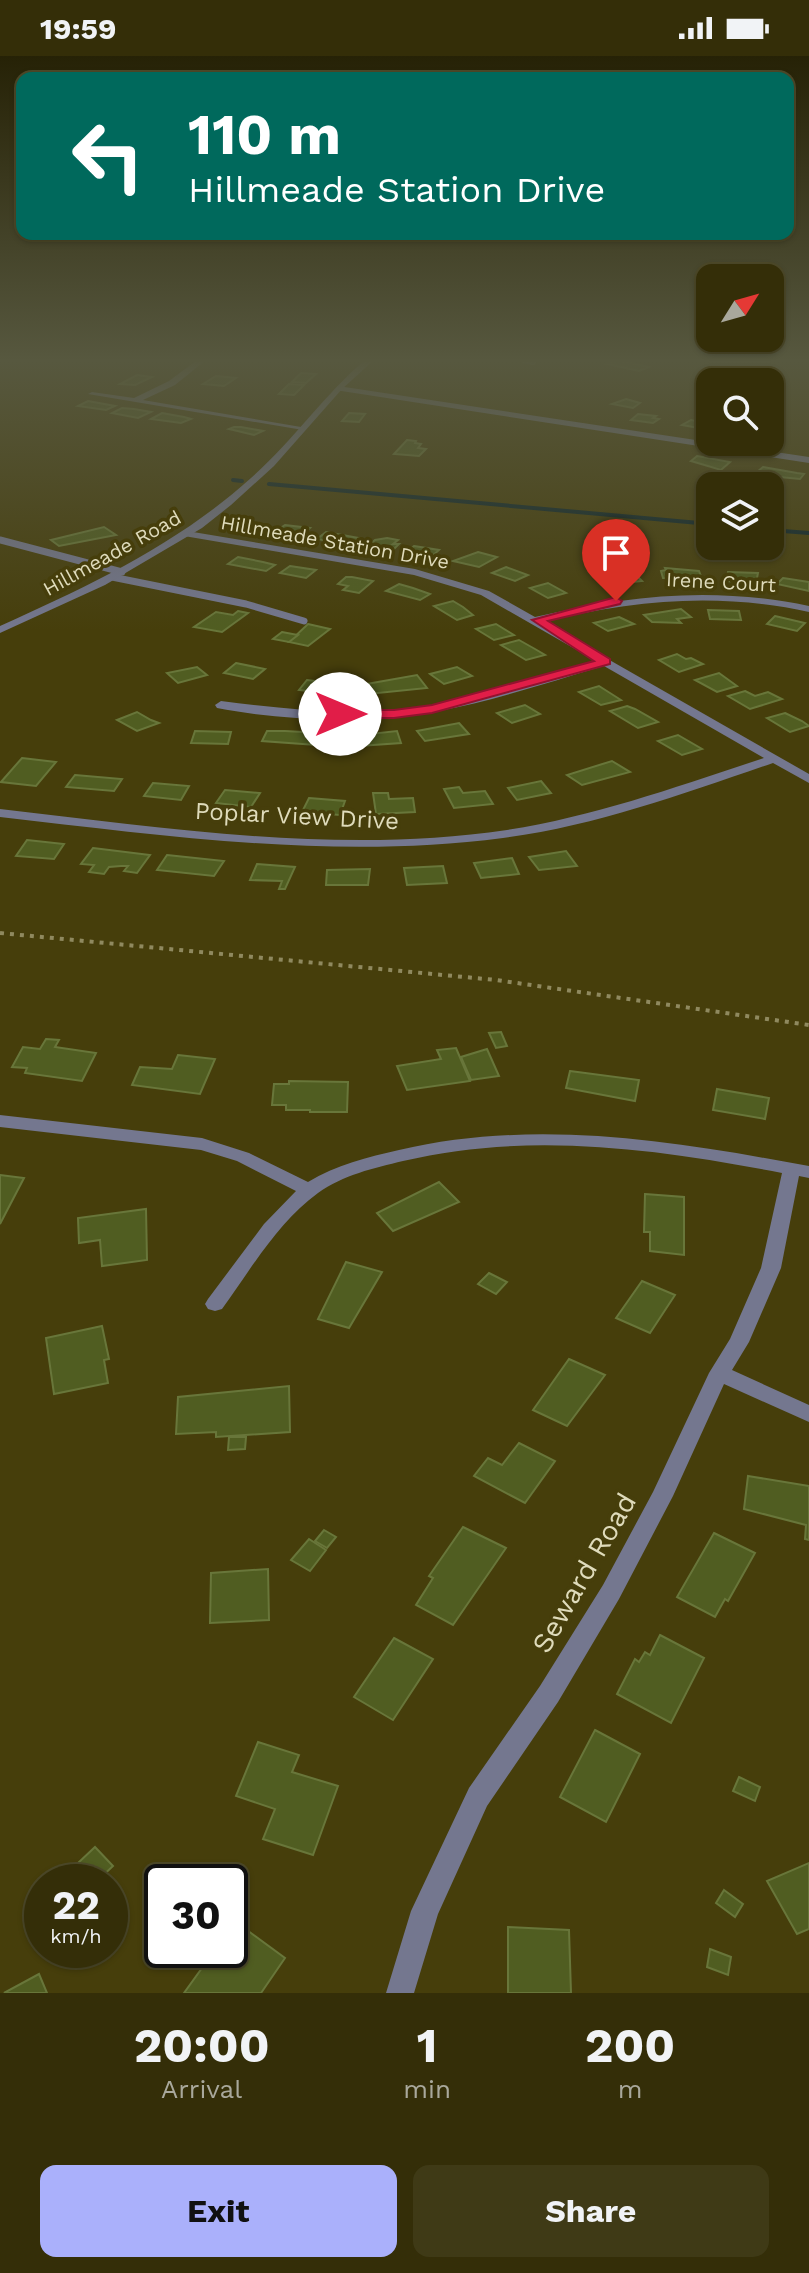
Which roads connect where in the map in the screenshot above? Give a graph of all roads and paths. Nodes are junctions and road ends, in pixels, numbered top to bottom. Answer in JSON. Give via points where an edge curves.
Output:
{"nodes":[{"id":1,"x":283,"y":450,"type":"edge"},
{"id":2,"x":746,"y":450,"type":"edge"},
{"id":3,"x":809,"y":460,"type":"edge"},
{"id":4,"x":187,"y":534,"type":"junction"},
{"id":5,"x":0,"y":540,"type":"edge"},
{"id":6,"x":117,"y":574,"type":"junction"},
{"id":7,"x":809,"y":609,"type":"edge"},
{"id":8,"x":538,"y":620,"type":"junction"},
{"id":9,"x":304,"y":621,"type":"dead end"},
{"id":10,"x":0,"y":630,"type":"edge"},
{"id":11,"x":605,"y":662,"type":"junction"},
{"id":12,"x":221,"y":705,"type":"dead end"},
{"id":13,"x":774,"y":759,"type":"junction"},
{"id":14,"x":809,"y":779,"type":"edge"},
{"id":15,"x":0,"y":813,"type":"edge"},
{"id":16,"x":0,"y":933,"type":"edge"},
{"id":17,"x":809,"y":1025,"type":"edge"},
{"id":18,"x":0,"y":1121,"type":"edge"},
{"id":19,"x":800,"y":1171,"type":"edge"},
{"id":20,"x":309,"y":1190,"type":"junction"},
{"id":21,"x":215,"y":1304,"type":"dead end"},
{"id":22,"x":719,"y":1373,"type":"junction"},
{"id":23,"x":809,"y":1414,"type":"edge"},
{"id":24,"x":400,"y":1993,"type":"edge"}],
"edges":[{"from":1,"to":4,"type":"street","name":"Hillmeade Road","via":[[258,478]]},
{"from":2,"to":3,"type":"street"},
{"from":4,"to":6,"type":"street","name":"Hillmeade Road"},
{"from":4,"to":8,"type":"street","name":"Hillmeade Station Drive","via":[[442,579],[485,593]]},
{"from":5,"to":6,"type":"lane"},
{"from":6,"to":9,"type":"lane"},
{"from":6,"to":10,"type":"street","name":"Hillmeade Road"},
{"from":7,"to":8,"type":"street","name":"Irene Court","via":[[759,599],[670,596],[616,601]]},
{"from":8,"to":11,"type":"street","name":"Hillmeade Station Drive"},
{"from":11,"to":12,"type":"street","via":[[411,712],[346,715]]},
{"from":11,"to":13,"type":"street","name":"Hillmeade Station Drive"},
{"from":13,"to":14,"type":"street","name":"Hillmeade Station Drive"},
{"from":13,"to":15,"type":"street","name":"Poplar View Drive","via":[[577,821],[399,844],[225,837]]},
{"from":16,"to":17,"type":"path","via":[[496,980]]},
{"from":18,"to":20,"type":"street","via":[[202,1144],[243,1157]]},
{"from":19,"to":20,"type":"street","via":[[681,1150],[525,1138],[420,1150],[348,1170]]},
{"from":19,"to":22,"type":"street","name":"Seward Road","via":[[771,1268],[739,1342]]},
{"from":20,"to":21,"type":"street"},
{"from":22,"to":23,"type":"street"},
{"from":22,"to":24,"type":"street","name":"Seward Road","via":[[611,1592],[478,1797],[425,1911]]}]}
